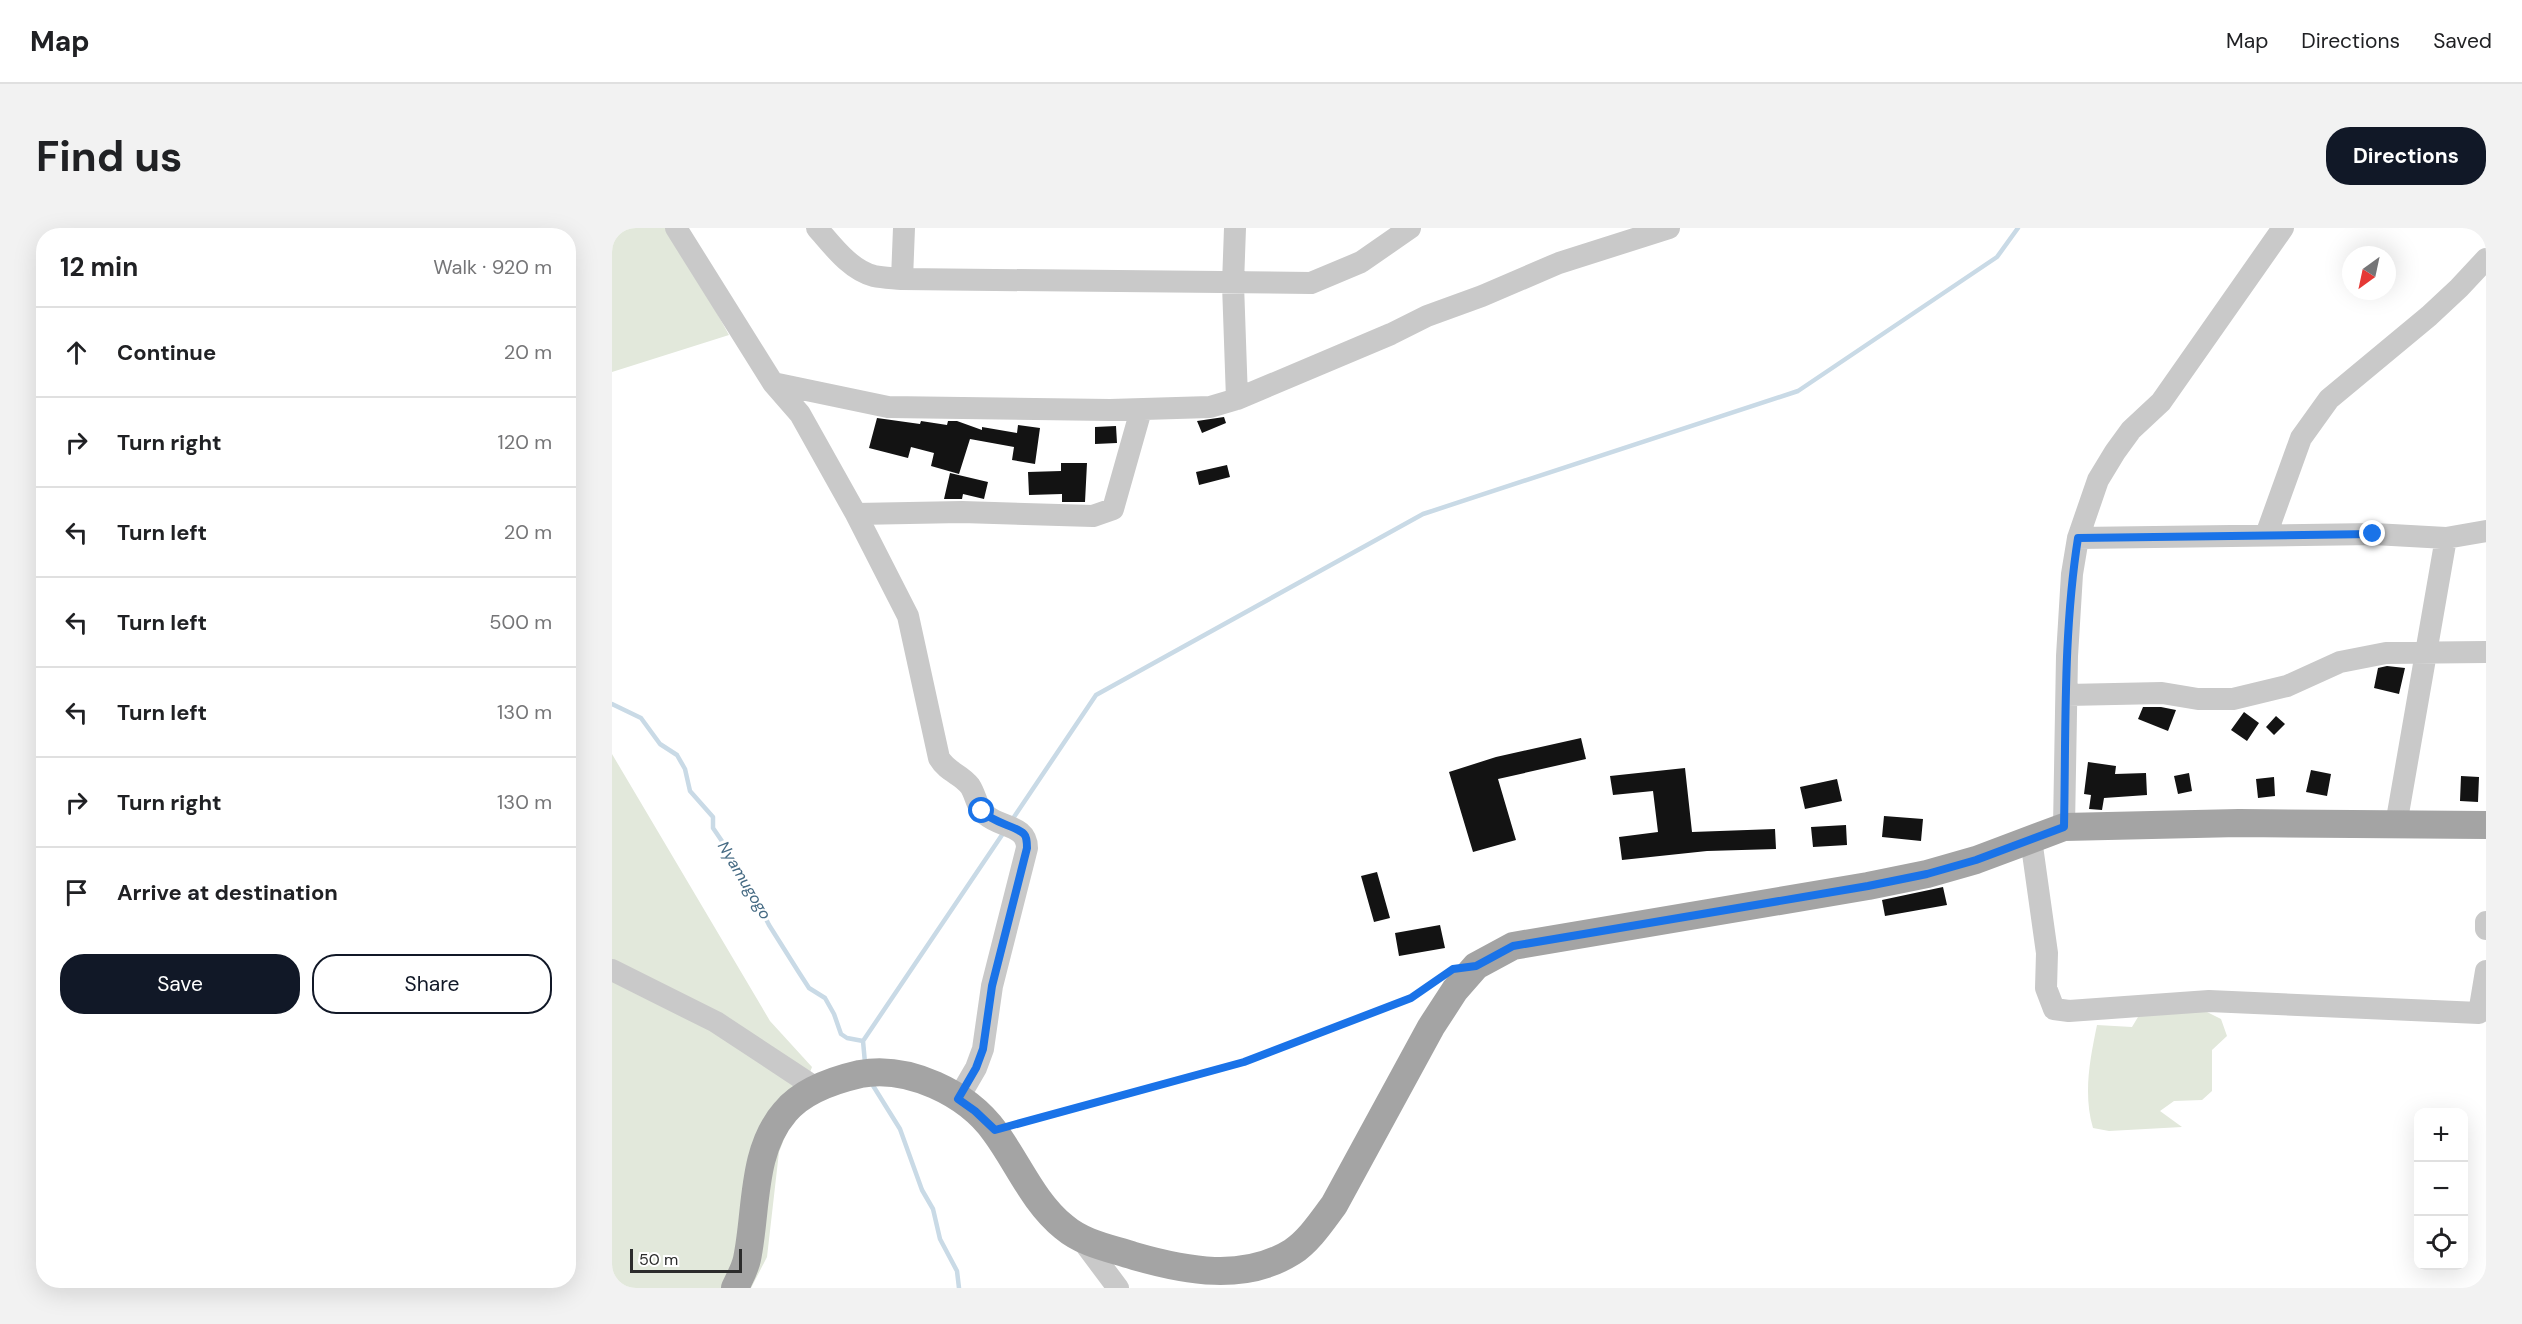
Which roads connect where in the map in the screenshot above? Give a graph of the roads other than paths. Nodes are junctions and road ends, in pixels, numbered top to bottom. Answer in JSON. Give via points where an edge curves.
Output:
{"nodes":[{"id":1,"x":676,"y":228,"type":"edge"},
{"id":2,"x":817,"y":228,"type":"edge"},
{"id":3,"x":904,"y":228,"type":"edge"},
{"id":4,"x":1236,"y":228,"type":"edge"},
{"id":5,"x":1410,"y":228,"type":"edge"},
{"id":6,"x":1669,"y":228,"type":"edge"},
{"id":7,"x":2283,"y":228,"type":"edge"},
{"id":8,"x":2486,"y":259,"type":"edge"},
{"id":9,"x":902,"y":279,"type":"junction"},
{"id":10,"x":1233,"y":284,"type":"junction"},
{"id":11,"x":773,"y":383,"type":"junction"},
{"id":12,"x":1237,"y":399,"type":"junction"},
{"id":13,"x":1141,"y":410,"type":"junction"},
{"id":14,"x":856,"y":514,"type":"junction"},
{"id":15,"x":2486,"y":531,"type":"edge"},
{"id":16,"x":2266,"y":535,"type":"junction"},
{"id":17,"x":2078,"y":538,"type":"junction"},
{"id":18,"x":2446,"y":538,"type":"junction"},
{"id":19,"x":2427,"y":652,"type":"junction"},
{"id":20,"x":2486,"y":652,"type":"edge"},
{"id":21,"x":2067,"y":695,"type":"junction"},
{"id":22,"x":2396,"y":825,"type":"junction"},
{"id":23,"x":2486,"y":825,"type":"edge"},
{"id":24,"x":2064,"y":827,"type":"junction"},
{"id":25,"x":2031,"y":839,"type":"junction"},
{"id":26,"x":2486,"y":922,"type":"edge"},
{"id":27,"x":2486,"y":929,"type":"edge"},
{"id":28,"x":612,"y":970,"type":"edge"},
{"id":29,"x":2486,"y":971,"type":"edge"},
{"id":30,"x":816,"y":1088,"type":"junction"},
{"id":31,"x":958,"y":1099,"type":"junction"},
{"id":32,"x":1082,"y":1240,"type":"junction"},
{"id":33,"x":735,"y":1288,"type":"edge"},
{"id":34,"x":1118,"y":1288,"type":"edge"}],
"edges":[{"from":1,"to":11,"type":"street"},
{"from":2,"to":9,"type":"street","via":[[853,265],[872,276]]},
{"from":3,"to":9,"type":"street"},
{"from":4,"to":10,"type":"street"},
{"from":5,"to":10,"type":"street","via":[[1361,262],[1311,283]]},
{"from":6,"to":12,"type":"street","via":[[1559,263]]},
{"from":7,"to":17,"type":"street","via":[[2161,402],[2131,430],[2115,452],[2098,480]]},
{"from":8,"to":16,"type":"street","via":[[2429,316],[2330,399],[2301,438]]},
{"from":9,"to":10,"type":"street"},
{"from":10,"to":12,"type":"street"},
{"from":11,"to":13,"type":"street","via":[[888,407]]},
{"from":11,"to":14,"type":"street","via":[[800,414]]},
{"from":12,"to":13,"type":"street","via":[[1210,407]]},
{"from":13,"to":14,"type":"street","via":[[1113,509],[1093,516]]},
{"from":14,"to":31,"type":"street","via":[[908,616],[939,758],[946,769],[970,787],[986,816],[1023,833],[1027,839],[992,986],[983,1049]]},
{"from":15,"to":18,"type":"street"},
{"from":16,"to":17,"type":"street"},
{"from":16,"to":18,"type":"street"},
{"from":17,"to":21,"type":"street","via":[[2072,574]]},
{"from":18,"to":19,"type":"street"},
{"from":19,"to":20,"type":"street"},
{"from":19,"to":21,"type":"street","via":[[2386,653],[2340,662],[2287,686],[2233,699],[2162,693]]},
{"from":19,"to":22,"type":"street"},
{"from":21,"to":24,"type":"street"},
{"from":22,"to":23,"type":"main road"},
{"from":22,"to":24,"type":"main road"},
{"from":24,"to":25,"type":"main road"},
{"from":25,"to":29,"type":"street","via":[[2047,953],[2046,988],[2054,1009],[2209,1001],[2479,1013]]},
{"from":25,"to":32,"type":"main road","via":[[1956,866],[1868,886],[1513,946],[1476,966],[1455,990],[1334,1205],[1314,1232],[1293,1251],[1264,1265],[1238,1271],[1204,1270],[1162,1264]]},
{"from":26,"to":27,"type":"street"},
{"from":28,"to":30,"type":"street","via":[[716,1022]]},
{"from":30,"to":31,"type":"main road","via":[[876,1071],[907,1074],[933,1083]]},
{"from":30,"to":33,"type":"main road","via":[[786,1110],[769,1134],[762,1154],[747,1262]]},
{"from":31,"to":32,"type":"main road","via":[[995,1130],[1040,1202],[1062,1226]]},
{"from":32,"to":34,"type":"street"}]}
